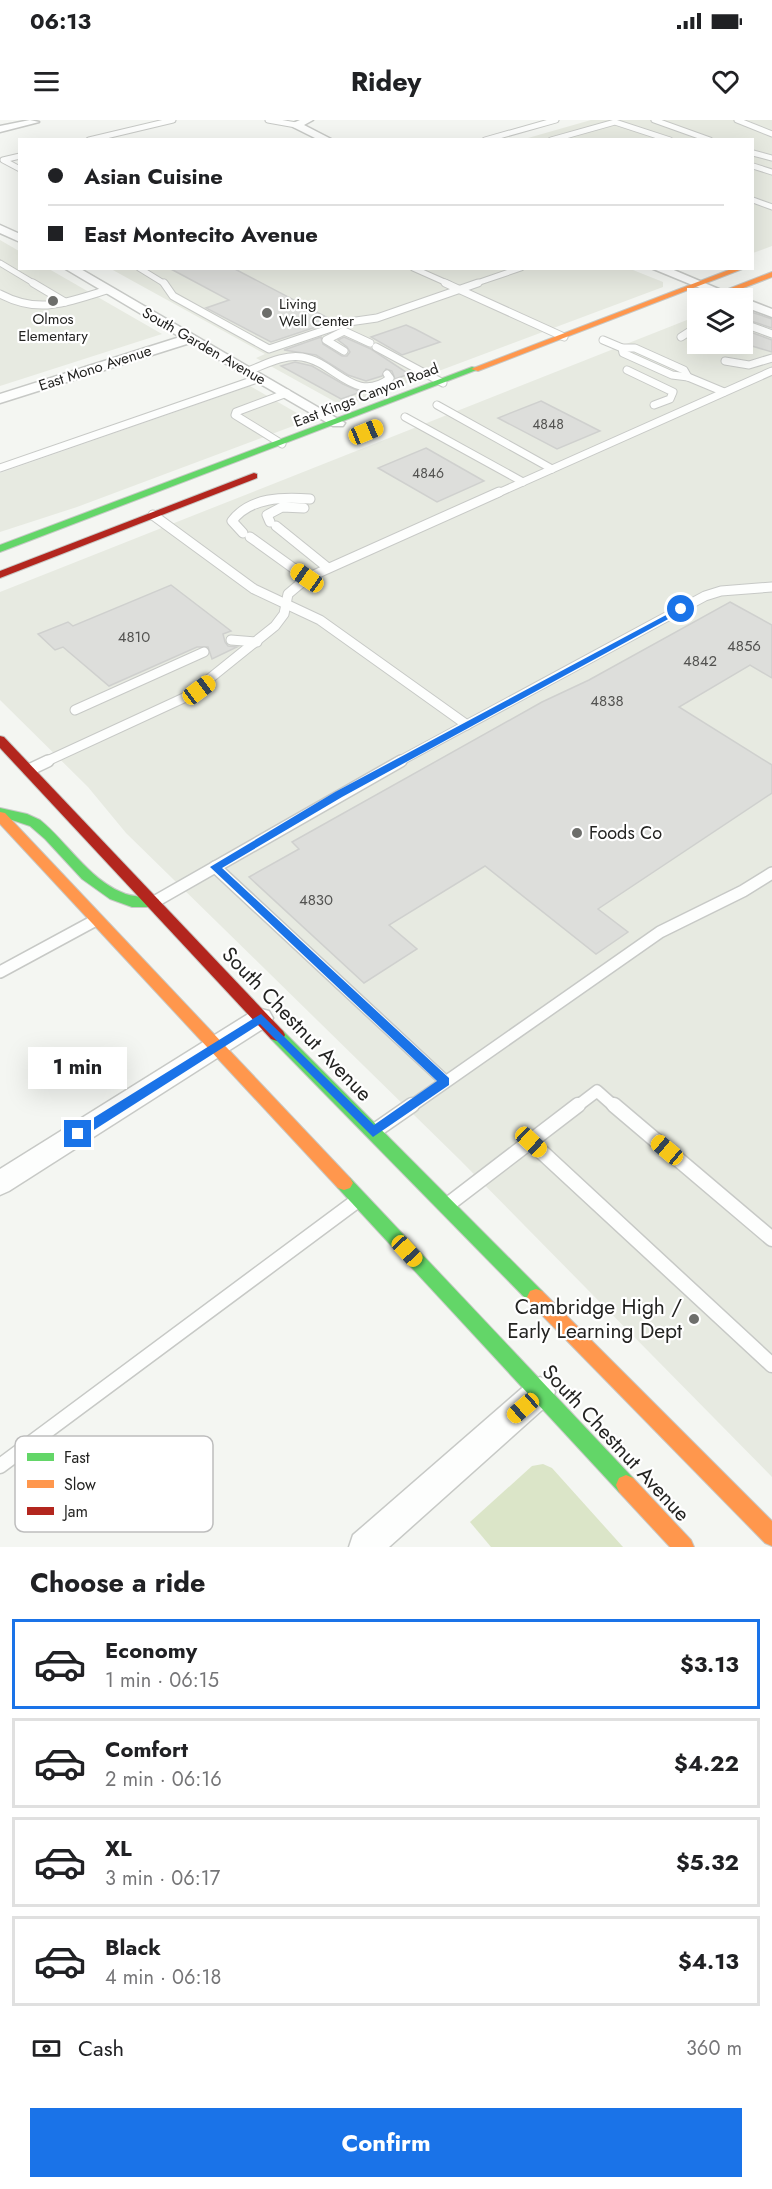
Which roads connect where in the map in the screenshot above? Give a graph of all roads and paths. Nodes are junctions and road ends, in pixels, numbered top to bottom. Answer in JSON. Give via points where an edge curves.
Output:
{"nodes":[{"id":1,"x":173,"y":120,"type":"edge"},
{"id":2,"x":268,"y":120,"type":"edge"},
{"id":3,"x":308,"y":120,"type":"edge"},
{"id":4,"x":556,"y":120,"type":"edge"},
{"id":5,"x":654,"y":120,"type":"edge"},
{"id":6,"x":737,"y":120,"type":"edge"},
{"id":7,"x":34,"y":122,"type":"dead end"},
{"id":8,"x":296,"y":125,"type":"junction"},
{"id":9,"x":0,"y":129,"type":"edge"},
{"id":10,"x":772,"y":134,"type":"edge"},
{"id":11,"x":97,"y":138,"type":"edge"},
{"id":12,"x":324,"y":138,"type":"edge"},
{"id":13,"x":492,"y":138,"type":"edge"},
{"id":14,"x":558,"y":138,"type":"edge"},
{"id":15,"x":664,"y":138,"type":"edge"},
{"id":16,"x":704,"y":138,"type":"edge"},
{"id":17,"x":754,"y":153,"type":"edge"},
{"id":18,"x":18,"y":156,"type":"edge"},
{"id":19,"x":772,"y":158,"type":"edge"},
{"id":20,"x":754,"y":166,"type":"edge"},
{"id":21,"x":18,"y":168,"type":"edge"},
{"id":22,"x":772,"y":172,"type":"edge"},
{"id":23,"x":754,"y":200,"type":"edge"},
{"id":24,"x":772,"y":207,"type":"edge"},
{"id":25,"x":3,"y":232,"type":"edge"},
{"id":26,"x":18,"y":238,"type":"edge"},
{"id":27,"x":0,"y":263,"type":"edge"},
{"id":28,"x":73,"y":270,"type":"edge"},
{"id":29,"x":142,"y":270,"type":"edge"},
{"id":30,"x":417,"y":270,"type":"edge"},
{"id":31,"x":515,"y":270,"type":"edge"},
{"id":32,"x":662,"y":270,"type":"edge"},
{"id":33,"x":737,"y":270,"type":"edge"},
{"id":34,"x":772,"y":274,"type":"edge"},
{"id":35,"x":699,"y":285,"type":"junction"},
{"id":36,"x":704,"y":288,"type":"edge"},
{"id":37,"x":741,"y":288,"type":"edge"},
{"id":38,"x":107,"y":290,"type":"junction"},
{"id":39,"x":459,"y":290,"type":"junction"},
{"id":40,"x":0,"y":294,"type":"edge"},
{"id":41,"x":65,"y":302,"type":"junction"},
{"id":42,"x":753,"y":306,"type":"edge"},
{"id":43,"x":772,"y":313,"type":"edge"},
{"id":44,"x":753,"y":327,"type":"edge"},
{"id":45,"x":624,"y":332,"type":"dead end"},
{"id":46,"x":687,"y":333,"type":"edge"},
{"id":47,"x":772,"y":334,"type":"edge"},
{"id":48,"x":564,"y":337,"type":"junction"},
{"id":49,"x":681,"y":337,"type":"dead end"},
{"id":50,"x":191,"y":338,"type":"junction"},
{"id":51,"x":598,"y":342,"type":"joint"},
{"id":52,"x":344,"y":351,"type":"dead end"},
{"id":53,"x":772,"y":357,"type":"edge"},
{"id":54,"x":724,"y":361,"type":"dead end"},
{"id":55,"x":627,"y":370,"type":"dead end"},
{"id":56,"x":248,"y":371,"type":"junction"},
{"id":57,"x":772,"y":371,"type":"edge"},
{"id":58,"x":387,"y":374,"type":"dead end"},
{"id":59,"x":260,"y":378,"type":"junction"},
{"id":60,"x":443,"y":383,"type":"junction"},
{"id":61,"x":724,"y":392,"type":"junction"},
{"id":62,"x":287,"y":393,"type":"junction"},
{"id":63,"x":459,"y":396,"type":"dead end"},
{"id":64,"x":0,"y":399,"type":"edge"},
{"id":65,"x":437,"y":405,"type":"junction"},
{"id":66,"x":654,"y":405,"type":"dead end"},
{"id":67,"x":400,"y":419,"type":"joint"},
{"id":68,"x":338,"y":423,"type":"junction"},
{"id":69,"x":282,"y":444,"type":"junction"},
{"id":70,"x":0,"y":468,"type":"edge"},
{"id":71,"x":552,"y":469,"type":"junction"},
{"id":72,"x":270,"y":470,"type":"dead end"},
{"id":73,"x":523,"y":482,"type":"junction"},
{"id":74,"x":310,"y":499,"type":"dead end"},
{"id":75,"x":304,"y":508,"type":"dead end"},
{"id":76,"x":153,"y":515,"type":"junction"},
{"id":77,"x":0,"y":549,"type":"edge"},
{"id":78,"x":328,"y":568,"type":"junction"},
{"id":79,"x":0,"y":575,"type":"edge"},
{"id":80,"x":307,"y":578,"type":"junction"},
{"id":81,"x":770,"y":590,"type":"edge"},
{"id":82,"x":285,"y":604,"type":"junction"},
{"id":83,"x":231,"y":640,"type":"dead end"},
{"id":84,"x":257,"y":642,"type":"junction"},
{"id":85,"x":204,"y":652,"type":"dead end"},
{"id":86,"x":75,"y":710,"type":"dead end"},
{"id":87,"x":467,"y":725,"type":"junction"},
{"id":88,"x":0,"y":740,"type":"edge"},
{"id":89,"x":29,"y":770,"type":"junction"},
{"id":90,"x":0,"y":814,"type":"edge"},
{"id":91,"x":215,"y":867,"type":"junction"},
{"id":92,"x":772,"y":873,"type":"edge"},
{"id":93,"x":153,"y":903,"type":"junction"},
{"id":94,"x":96,"y":920,"type":"junction"},
{"id":95,"x":0,"y":972,"type":"edge"},
{"id":96,"x":261,"y":1018,"type":"junction"},
{"id":97,"x":215,"y":1046,"type":"junction"},
{"id":98,"x":445,"y":1081,"type":"junction"},
{"id":99,"x":373,"y":1132,"type":"junction"},
{"id":100,"x":531,"y":1142,"type":"junction"},
{"id":101,"x":0,"y":1184,"type":"edge"},
{"id":102,"x":359,"y":1200,"type":"junction"},
{"id":103,"x":447,"y":1206,"type":"junction"},
{"id":104,"x":772,"y":1239,"type":"edge"},
{"id":105,"x":772,"y":1365,"type":"edge"},
{"id":106,"x":540,"y":1392,"type":"junction"},
{"id":107,"x":40,"y":1436,"type":"edge"},
{"id":108,"x":15,"y":1455,"type":"edge"},
{"id":109,"x":0,"y":1466,"type":"edge"},
{"id":110,"x":769,"y":1527,"type":"edge"},
{"id":111,"x":365,"y":1547,"type":"edge"},
{"id":112,"x":684,"y":1547,"type":"edge"}],
"edges":[{"from":1,"to":11,"type":"lane"},
{"from":2,"to":8,"type":"lane"},
{"from":3,"to":8,"type":"street"},
{"from":4,"to":13,"type":"lane"},
{"from":5,"to":16,"type":"lane"},
{"from":6,"to":10,"type":"lane"},
{"from":7,"to":9,"type":"street"},
{"from":8,"to":12,"type":"street"},
{"from":14,"to":15,"type":"lane","via":[[615,122]]},
{"from":17,"to":19,"type":"lane"},
{"from":18,"to":21,"type":"lane","via":[[3,160]]},
{"from":20,"to":22,"type":"lane"},
{"from":23,"to":24,"type":"lane"},
{"from":25,"to":26,"type":"street"},
{"from":27,"to":41,"type":"lane"},
{"from":28,"to":38,"type":"street","name":"South Garden Avenue"},
{"from":29,"to":39,"type":"lane","via":[[163,282],[173,296],[269,349],[349,321],[377,318]]},
{"from":30,"to":39,"type":"lane"},
{"from":31,"to":39,"type":"lane"},
{"from":32,"to":35,"type":"street"},
{"from":33,"to":35,"type":"main road","name":"East Kings Canyon Road"},
{"from":34,"to":37,"type":"main road"},
{"from":35,"to":36,"type":"street"},
{"from":35,"to":48,"type":"main road","name":"East Kings Canyon Road"},
{"from":38,"to":41,"type":"lane"},
{"from":38,"to":50,"type":"street","name":"South Garden Avenue"},
{"from":39,"to":48,"type":"lane"},
{"from":40,"to":41,"type":"lane","via":[[16,304],[31,307]]},
{"from":42,"to":43,"type":"street"},
{"from":44,"to":47,"type":"lane"},
{"from":45,"to":51,"type":"main road"},
{"from":46,"to":49,"type":"lane"},
{"from":48,"to":60,"type":"main road","name":"East Kings Canyon Road"},
{"from":50,"to":56,"type":"street","name":"South Garden Avenue"},
{"from":50,"to":64,"type":"street","name":"East Mono Avenue"},
{"from":51,"to":61,"type":"lane","via":[[622,348],[623,353],[672,375],[688,377]]},
{"from":52,"to":60,"type":"lane","via":[[326,340],[338,333],[356,333]]},
{"from":53,"to":54,"type":"lane","via":[[749,365]]},
{"from":55,"to":66,"type":"lane","via":[[673,392],[670,399]]},
{"from":56,"to":58,"type":"lane","via":[[298,357],[365,387],[384,383],[390,378]]},
{"from":56,"to":59,"type":"street","name":"South Garden Avenue"},
{"from":57,"to":61,"type":"lane"},
{"from":59,"to":62,"type":"street","name":"South Garden Avenue"},
{"from":59,"to":70,"type":"lane"},
{"from":60,"to":68,"type":"main road","name":"East Kings Canyon Road"},
{"from":61,"to":71,"type":"lane"},
{"from":62,"to":68,"type":"street","name":"South Garden Avenue"},
{"from":62,"to":69,"type":"lane","via":[[236,411],[235,415]]},
{"from":63,"to":65,"type":"main road","name":"East Kings Canyon Road"},
{"from":65,"to":67,"type":"main road","name":"East Kings Canyon Road"},
{"from":65,"to":71,"type":"lane"},
{"from":67,"to":73,"type":"lane"},
{"from":68,"to":69,"type":"main road","name":"East Kings Canyon Road"},
{"from":69,"to":77,"type":"main road","name":"East Kings Canyon Road"},
{"from":71,"to":73,"type":"lane"},
{"from":72,"to":76,"type":"main road"},
{"from":73,"to":78,"type":"lane"},
{"from":74,"to":80,"type":"lane","via":[[275,498],[240,512],[232,521]]},
{"from":75,"to":78,"type":"lane","via":[[276,509],[267,515]]},
{"from":76,"to":79,"type":"main road"},
{"from":76,"to":82,"type":"lane","via":[[254,589]]},
{"from":78,"to":80,"type":"lane"},
{"from":80,"to":82,"type":"lane","via":[[288,594]]},
{"from":81,"to":87,"type":"lane","via":[[722,591],[705,596]]},
{"from":82,"to":84,"type":"lane","via":[[281,620]]},
{"from":82,"to":87,"type":"lane","via":[[320,620]]},
{"from":83,"to":84,"type":"lane"},
{"from":84,"to":89,"type":"lane","via":[[188,696]]},
{"from":85,"to":86,"type":"lane"},
{"from":87,"to":91,"type":"lane"},
{"from":88,"to":89,"type":"main road","name":"South Chestnut Avenue"},
{"from":89,"to":93,"type":"main road","name":"South Chestnut Avenue"},
{"from":90,"to":93,"type":"main road","via":[[34,821],[112,897],[133,904]]},
{"from":90,"to":94,"type":"main road","name":"South Chestnut Avenue"},
{"from":91,"to":93,"type":"lane"},
{"from":91,"to":98,"type":"lane"},
{"from":92,"to":98,"type":"lane","via":[[660,932]]},
{"from":93,"to":96,"type":"main road","name":"South Chestnut Avenue"},
{"from":94,"to":95,"type":"lane"},
{"from":94,"to":97,"type":"main road","name":"South Chestnut Avenue"},
{"from":96,"to":97,"type":"street"},
{"from":96,"to":99,"type":"main road","name":"South Chestnut Avenue"},
{"from":97,"to":101,"type":"street"},
{"from":97,"to":102,"type":"main road","name":"South Chestnut Avenue"},
{"from":98,"to":99,"type":"lane"},
{"from":99,"to":103,"type":"main road","name":"South Chestnut Avenue"},
{"from":100,"to":103,"type":"lane"},
{"from":100,"to":104,"type":"lane","via":[[597,1091]]},
{"from":100,"to":105,"type":"lane"},
{"from":102,"to":106,"type":"main road","name":"South Chestnut Avenue"},
{"from":102,"to":107,"type":"lane"},
{"from":103,"to":110,"type":"main road","name":"South Chestnut Avenue"},
{"from":106,"to":111,"type":"street"},
{"from":106,"to":112,"type":"main road","name":"South Chestnut Avenue"},
{"from":108,"to":109,"type":"lane"}]}
